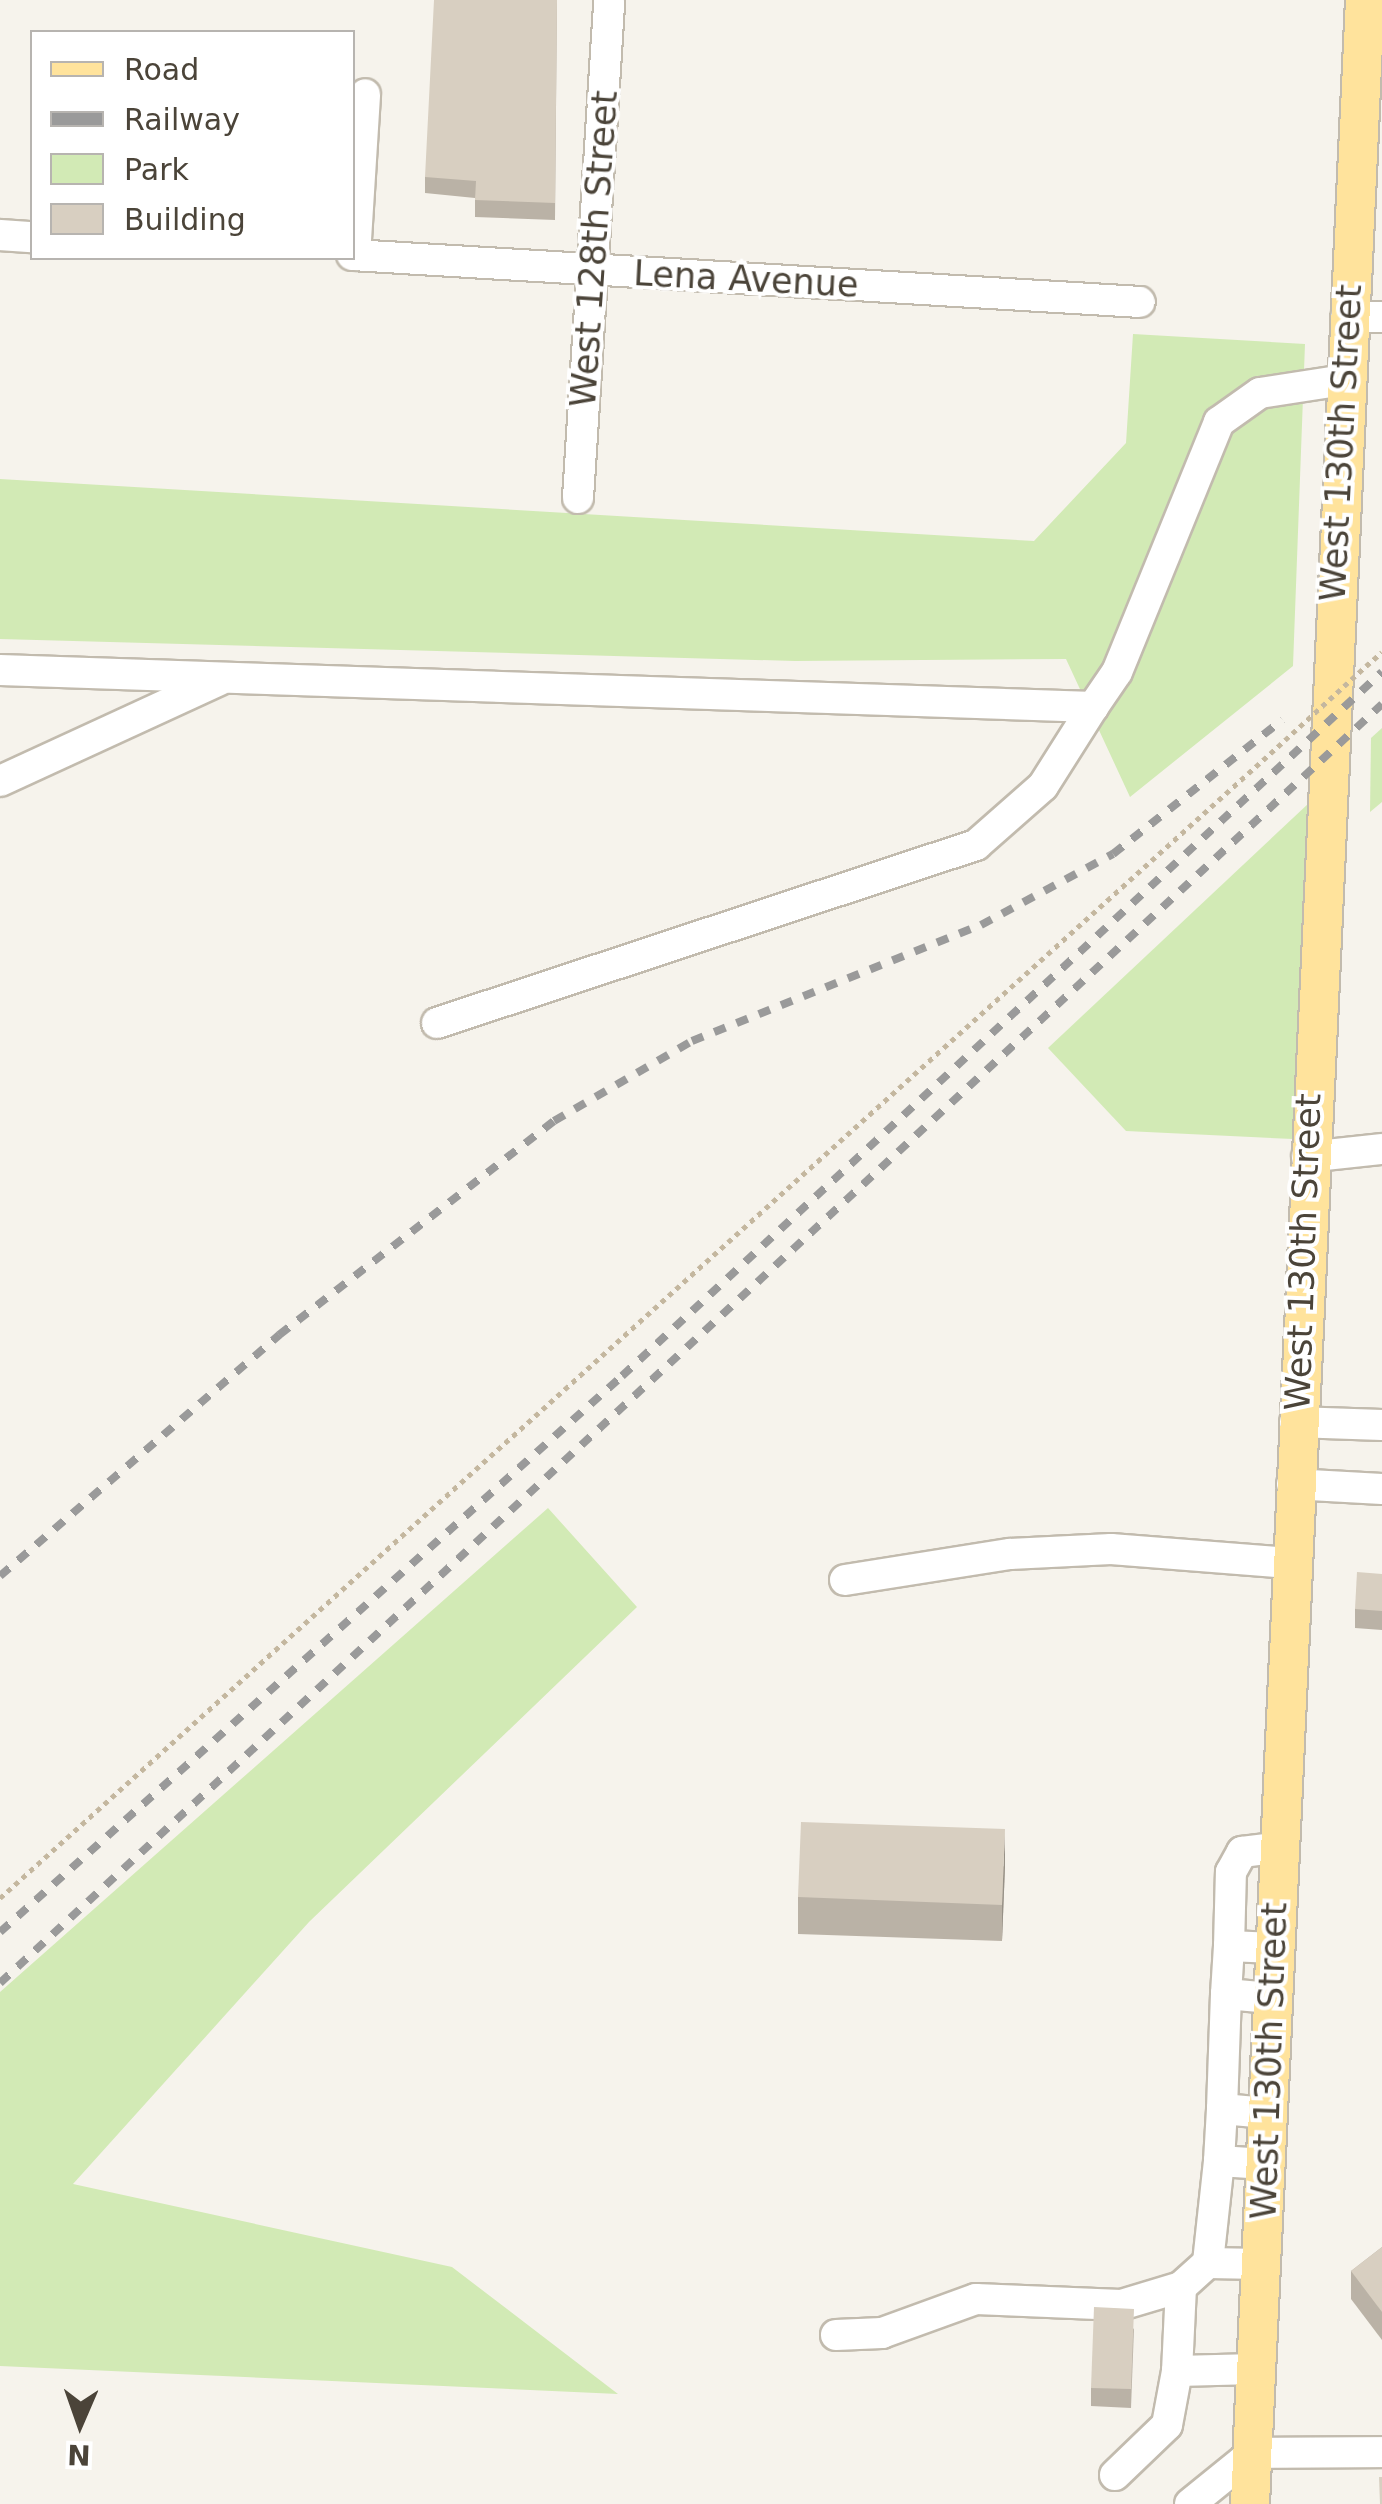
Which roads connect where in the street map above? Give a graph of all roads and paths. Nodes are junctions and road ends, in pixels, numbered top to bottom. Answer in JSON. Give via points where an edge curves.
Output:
{"nodes":[{"id":1,"x":609,"y":0,"type":"edge"},
{"id":2,"x":1366,"y":0,"type":"edge"},
{"id":3,"x":365,"y":94,"type":"dead end"},
{"id":4,"x":0,"y":235,"type":"edge"},
{"id":5,"x":30,"y":237,"type":"edge"},
{"id":6,"x":355,"y":240,"type":"edge"},
{"id":7,"x":355,"y":255,"type":"edge"},
{"id":8,"x":595,"y":269,"type":"junction"},
{"id":9,"x":1140,"y":302,"type":"dead end"},
{"id":10,"x":1364,"y":317,"type":"edge"},
{"id":11,"x":1344,"y":380,"type":"junction"},
{"id":12,"x":578,"y":498,"type":"dead end"},
{"id":13,"x":1382,"y":652,"type":"edge"},
{"id":14,"x":0,"y":670,"type":"edge"},
{"id":15,"x":224,"y":678,"type":"junction"},
{"id":16,"x":1093,"y":707,"type":"junction"},
{"id":17,"x":0,"y":781,"type":"edge"},
{"id":18,"x":436,"y":1022,"type":"dead end"},
{"id":19,"x":1382,"y":1149,"type":"edge"},
{"id":20,"x":1306,"y":1157,"type":"junction"},
{"id":21,"x":1295,"y":1422,"type":"junction"},
{"id":22,"x":1382,"y":1426,"type":"edge"},
{"id":23,"x":1292,"y":1484,"type":"junction"},
{"id":24,"x":1382,"y":1489,"type":"edge"},
{"id":25,"x":1289,"y":1563,"type":"junction"},
{"id":26,"x":845,"y":1580,"type":"dead end"},
{"id":27,"x":1277,"y":1848,"type":"junction"},
{"id":28,"x":0,"y":1898,"type":"edge"},
{"id":29,"x":1228,"y":1946,"type":"junction"},
{"id":30,"x":1274,"y":1948,"type":"junction"},
{"id":31,"x":1226,"y":1994,"type":"junction"},
{"id":32,"x":1272,"y":1998,"type":"junction"},
{"id":33,"x":1222,"y":2109,"type":"junction"},
{"id":34,"x":1267,"y":2113,"type":"junction"},
{"id":35,"x":1219,"y":2160,"type":"junction"},
{"id":36,"x":1265,"y":2164,"type":"junction"},
{"id":37,"x":1208,"y":2263,"type":"junction"},
{"id":38,"x":1261,"y":2264,"type":"junction"},
{"id":39,"x":1181,"y":2287,"type":"junction"},
{"id":40,"x":836,"y":2334,"type":"dead end"},
{"id":41,"x":1256,"y":2369,"type":"junction"},
{"id":42,"x":1177,"y":2372,"type":"junction"},
{"id":43,"x":1382,"y":2452,"type":"edge"},
{"id":44,"x":1253,"y":2453,"type":"junction"},
{"id":45,"x":1115,"y":2475,"type":"dead end"},
{"id":46,"x":1190,"y":2504,"type":"edge"},
{"id":47,"x":1250,"y":2504,"type":"edge"}],
"edges":[{"from":1,"to":8,"type":"street","name":"West 128th Street"},
{"from":2,"to":10,"type":"main road","name":"West 130th Street"},
{"from":3,"to":6,"type":"street"},
{"from":4,"to":5,"type":"street"},
{"from":7,"to":8,"type":"street","name":"Lena Avenue"},
{"from":8,"to":9,"type":"street","name":"Lena Avenue"},
{"from":8,"to":12,"type":"street","name":"West 128th Street"},
{"from":10,"to":11,"type":"main road","name":"West 130th Street"},
{"from":11,"to":16,"type":"street","via":[[1260,393],[1219,422],[1117,672]]},
{"from":11,"to":20,"type":"main road","name":"West 130th Street"},
{"from":13,"to":28,"type":"path","bridge":true},
{"from":14,"to":15,"type":"street"},
{"from":15,"to":16,"type":"street"},
{"from":15,"to":17,"type":"street"},
{"from":16,"to":18,"type":"street","via":[[1043,786],[976,846]]},
{"from":19,"to":20,"type":"street"},
{"from":20,"to":21,"type":"main road","name":"West 130th Street"},
{"from":21,"to":22,"type":"street"},
{"from":21,"to":23,"type":"main road","name":"West 130th Street"},
{"from":23,"to":24,"type":"street"},
{"from":23,"to":25,"type":"main road","name":"West 130th Street"},
{"from":25,"to":26,"type":"street","via":[[1111,1549],[1010,1554]]},
{"from":25,"to":27,"type":"main road","name":"West 130th Street"},
{"from":27,"to":29,"type":"street","via":[[1234,1857]]},
{"from":27,"to":30,"type":"main road","name":"West 130th Street"},
{"from":29,"to":30,"type":"street"},
{"from":29,"to":31,"type":"street"},
{"from":30,"to":32,"type":"main road","name":"West 130th Street"},
{"from":31,"to":32,"type":"street"},
{"from":31,"to":33,"type":"street"},
{"from":32,"to":34,"type":"main road","name":"West 130th Street"},
{"from":33,"to":34,"type":"street"},
{"from":33,"to":35,"type":"street"},
{"from":34,"to":36,"type":"main road","name":"West 130th Street"},
{"from":35,"to":36,"type":"street"},
{"from":35,"to":37,"type":"street"},
{"from":36,"to":38,"type":"main road","name":"West 130th Street"},
{"from":37,"to":38,"type":"street"},
{"from":37,"to":39,"type":"street"},
{"from":38,"to":41,"type":"main road","name":"West 130th Street"},
{"from":39,"to":40,"type":"street","via":[[1121,2305],[976,2298],[882,2332]]},
{"from":39,"to":42,"type":"street"},
{"from":41,"to":42,"type":"street"},
{"from":41,"to":44,"type":"main road","name":"West 130th Street"},
{"from":42,"to":45,"type":"street","via":[[1168,2425]]},
{"from":43,"to":44,"type":"street"},
{"from":44,"to":46,"type":"street"},
{"from":44,"to":47,"type":"main road","name":"West 130th Street"}]}
